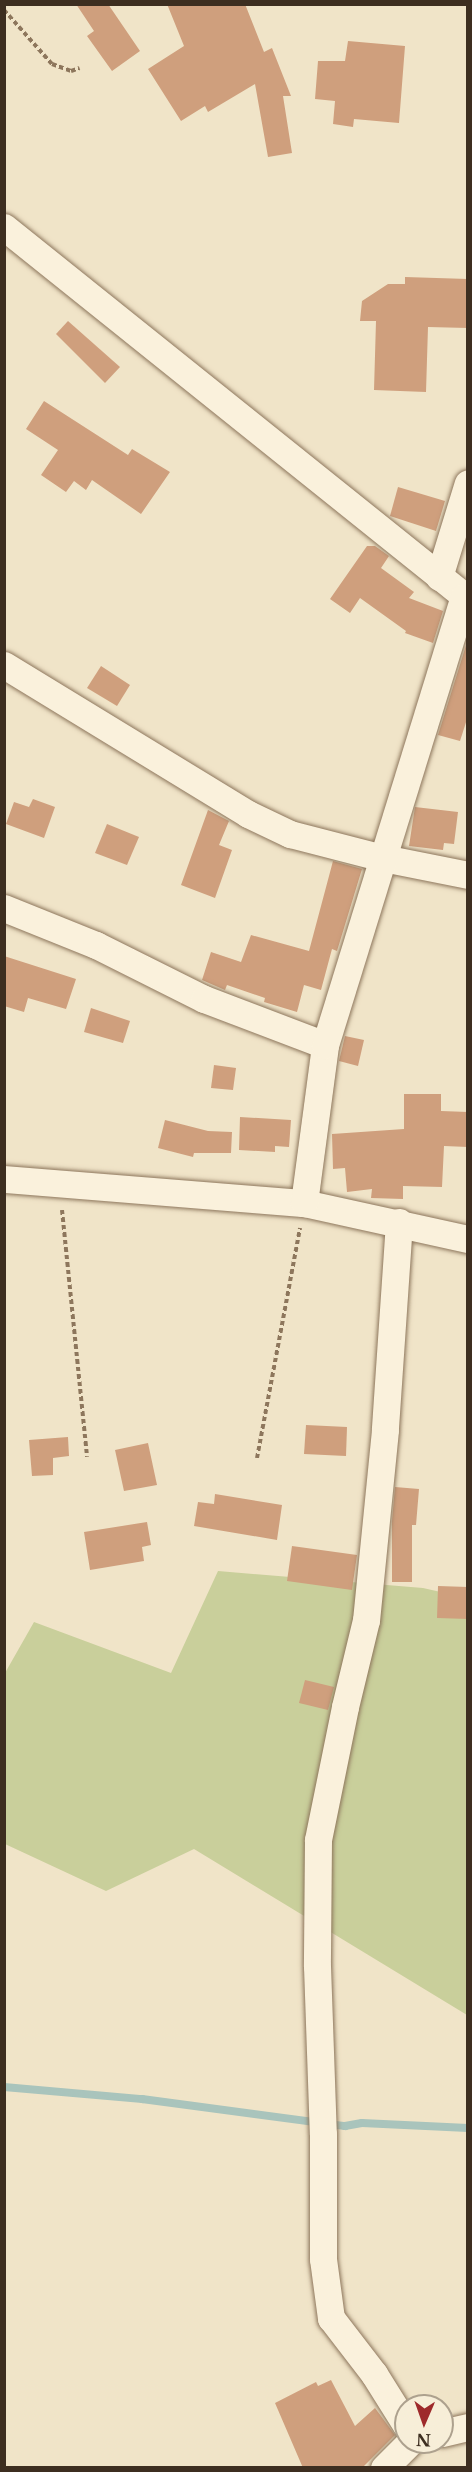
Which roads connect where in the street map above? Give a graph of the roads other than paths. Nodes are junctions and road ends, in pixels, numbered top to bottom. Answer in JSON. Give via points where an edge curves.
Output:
{"nodes":[{"id":1,"x":4,"y":227,"type":"edge"},
{"id":2,"x":468,"y":483,"type":"edge"},
{"id":3,"x":439,"y":578,"type":"junction"},
{"id":4,"x":466,"y":598,"type":"edge"},
{"id":5,"x":4,"y":665,"type":"edge"},
{"id":6,"x":383,"y":858,"type":"junction"},
{"id":7,"x":468,"y":874,"type":"edge"},
{"id":8,"x":4,"y":908,"type":"edge"},
{"id":9,"x":324,"y":1045,"type":"junction"},
{"id":10,"x":4,"y":1179,"type":"edge"},
{"id":11,"x":304,"y":1203,"type":"junction"},
{"id":12,"x":399,"y":1222,"type":"junction"},
{"id":13,"x":468,"y":1239,"type":"edge"},
{"id":14,"x":394,"y":2406,"type":"edge"},
{"id":15,"x":398,"y":2454,"type":"edge"},
{"id":16,"x":384,"y":2468,"type":"edge"}],
"edges":[{"from":1,"to":3,"type":"street"},
{"from":2,"to":3,"type":"street"},
{"from":3,"to":4,"type":"street"},
{"from":4,"to":6,"type":"street"},
{"from":5,"to":6,"type":"street","via":[[248,814],[290,834]]},
{"from":6,"to":7,"type":"street"},
{"from":6,"to":9,"type":"street"},
{"from":8,"to":9,"type":"street","via":[[96,945],[204,999]]},
{"from":9,"to":11,"type":"street"},
{"from":10,"to":11,"type":"street"},
{"from":11,"to":12,"type":"street"},
{"from":12,"to":13,"type":"street"},
{"from":12,"to":14,"type":"street","via":[[385,1430],[366,1620],[318,1840],[317,1966],[323,2259],[331,2318]]},
{"from":15,"to":16,"type":"street"}]}
